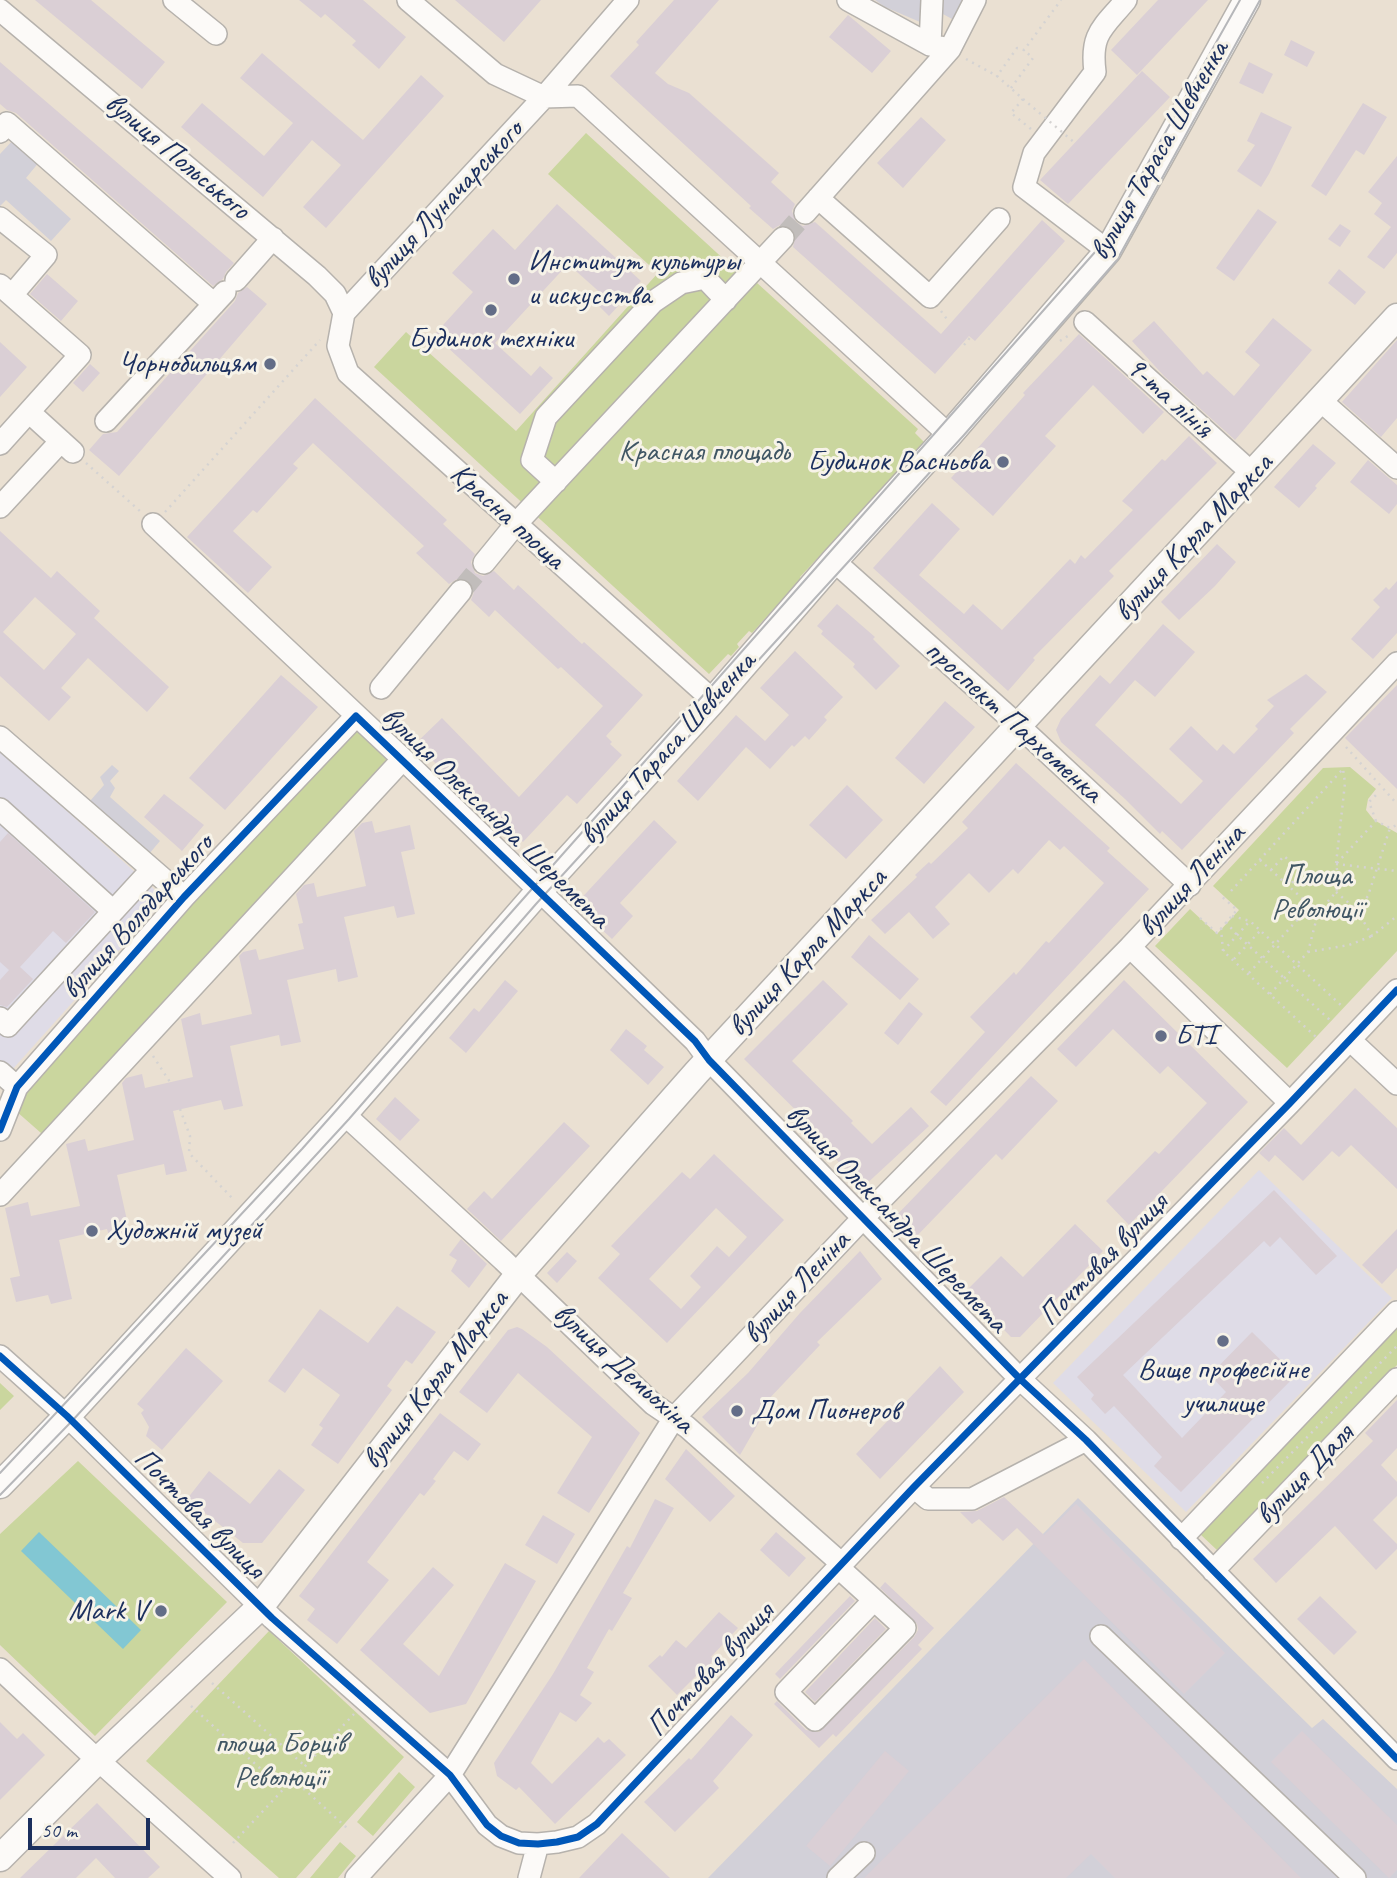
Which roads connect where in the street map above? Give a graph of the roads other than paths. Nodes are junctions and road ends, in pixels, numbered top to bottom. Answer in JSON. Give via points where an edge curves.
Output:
{"nodes":[{"id":1,"x":174,"y":0,"type":"edge"},
{"id":2,"x":408,"y":0,"type":"edge"},
{"id":3,"x":848,"y":0,"type":"edge"},
{"id":4,"x":932,"y":0,"type":"edge"},
{"id":5,"x":975,"y":0,"type":"edge"},
{"id":6,"x":1126,"y":0,"type":"edge"},
{"id":7,"x":1247,"y":0,"type":"edge"},
{"id":8,"x":616,"y":4,"type":"edge"},
{"id":9,"x":872,"y":5,"type":"edge"},
{"id":10,"x":0,"y":10,"type":"edge"},
{"id":11,"x":216,"y":34,"type":"dead end"},
{"id":12,"x":940,"y":47,"type":"junction"},
{"id":13,"x":544,"y":97,"type":"junction"},
{"id":14,"x":0,"y":132,"type":"edge"},
{"id":15,"x":0,"y":218,"type":"edge"},
{"id":16,"x":999,"y":219,"type":"dead end"},
{"id":17,"x":273,"y":238,"type":"junction"},
{"id":18,"x":783,"y":238,"type":"tunnel mouth"},
{"id":19,"x":1108,"y":251,"type":"junction"},
{"id":20,"x":760,"y":263,"type":"junction"},
{"id":21,"x":6,"y":290,"type":"edge"},
{"id":22,"x":225,"y":292,"type":"junction"},
{"id":23,"x":726,"y":300,"type":"junction"},
{"id":24,"x":344,"y":313,"type":"junction"},
{"id":25,"x":1397,"y":317,"type":"edge"},
{"id":26,"x":1084,"y":322,"type":"dead end"},
{"id":27,"x":1321,"y":401,"type":"junction"},
{"id":28,"x":29,"y":412,"type":"junction"},
{"id":29,"x":106,"y":421,"type":"dead end"},
{"id":30,"x":949,"y":435,"type":"junction"},
{"id":31,"x":0,"y":444,"type":"edge"},
{"id":32,"x":1397,"y":468,"type":"edge"},
{"id":33,"x":1253,"y":474,"type":"junction"},
{"id":34,"x":556,"y":482,"type":"junction"},
{"id":35,"x":0,"y":507,"type":"edge"},
{"id":36,"x":153,"y":524,"type":"road end"},
{"id":37,"x":515,"y":525,"type":"junction"},
{"id":38,"x":834,"y":561,"type":"junction"},
{"id":39,"x":485,"y":562,"type":"tunnel mouth"},
{"id":40,"x":461,"y":591,"type":"tunnel mouth"},
{"id":41,"x":1397,"y":663,"type":"edge"},
{"id":42,"x":381,"y":688,"type":"dead end"},
{"id":43,"x":709,"y":704,"type":"junction"},
{"id":44,"x":356,"y":716,"type":"junction"},
{"id":45,"x":1019,"y":726,"type":"junction"},
{"id":46,"x":0,"y":737,"type":"edge"},
{"id":47,"x":403,"y":759,"type":"junction"},
{"id":48,"x":0,"y":810,"type":"edge"},
{"id":49,"x":152,"y":869,"type":"junction"},
{"id":50,"x":1190,"y":885,"type":"junction"},
{"id":51,"x":539,"y":891,"type":"junction"},
{"id":52,"x":184,"y":897,"type":"junction"},
{"id":53,"x":113,"y":911,"type":"junction"},
{"id":54,"x":1130,"y":947,"type":"junction"},
{"id":55,"x":1397,"y":990,"type":"edge"},
{"id":56,"x":0,"y":1018,"type":"edge"},
{"id":57,"x":1350,"y":1040,"type":"junction"},
{"id":58,"x":709,"y":1060,"type":"junction"},
{"id":59,"x":0,"y":1072,"type":"edge"},
{"id":60,"x":1397,"y":1084,"type":"edge"},
{"id":61,"x":17,"y":1087,"type":"junction"},
{"id":62,"x":1290,"y":1103,"type":"junction"},
{"id":63,"x":344,"y":1114,"type":"junction"},
{"id":64,"x":0,"y":1130,"type":"edge"},
{"id":65,"x":0,"y":1195,"type":"edge"},
{"id":66,"x":863,"y":1218,"type":"junction"},
{"id":67,"x":518,"y":1275,"type":"junction"},
{"id":68,"x":1397,"y":1312,"type":"edge"},
{"id":69,"x":0,"y":1356,"type":"edge"},
{"id":70,"x":1020,"y":1379,"type":"junction"},
{"id":71,"x":1397,"y":1379,"type":"edge"},
{"id":72,"x":67,"y":1416,"type":"junction"},
{"id":73,"x":674,"y":1418,"type":"junction"},
{"id":74,"x":1086,"y":1440,"type":"junction"},
{"id":75,"x":0,"y":1485,"type":"edge"},
{"id":76,"x":914,"y":1487,"type":"junction"},
{"id":77,"x":1181,"y":1539,"type":"junction"},
{"id":78,"x":840,"y":1566,"type":"junction"},
{"id":79,"x":1213,"y":1571,"type":"junction"},
{"id":80,"x":874,"y":1600,"type":"junction"},
{"id":81,"x":260,"y":1607,"type":"junction"},
{"id":82,"x":1101,"y":1636,"type":"dead end"},
{"id":83,"x":0,"y":1669,"type":"edge"},
{"id":84,"x":1392,"y":1745,"type":"edge"},
{"id":85,"x":98,"y":1760,"type":"junction"},
{"id":86,"x":450,"y":1775,"type":"junction"},
{"id":87,"x":538,"y":1844,"type":"junction"},
{"id":88,"x":864,"y":1853,"type":"dead end"},
{"id":89,"x":0,"y":1858,"type":"edge"},
{"id":90,"x":230,"y":1878,"type":"edge"},
{"id":91,"x":356,"y":1878,"type":"edge"},
{"id":92,"x":529,"y":1878,"type":"edge"},
{"id":93,"x":838,"y":1878,"type":"edge"},
{"id":94,"x":1355,"y":1878,"type":"edge"}],
"edges":[{"from":1,"to":11,"type":"street"},
{"from":2,"to":13,"type":"street","via":[[495,74]]},
{"from":3,"to":9,"type":"street"},
{"from":4,"to":12,"type":"street"},
{"from":5,"to":12,"type":"street"},
{"from":6,"to":19,"type":"street","via":[[1098,33],[1092,50],[1094,72],[1034,153],[1024,187]]},
{"from":7,"to":19,"type":"main road","name":"вулиця Тараса Шевченка"},
{"from":8,"to":13,"type":"street","name":"вулиця Луначарського"},
{"from":9,"to":12,"type":"street"},
{"from":10,"to":17,"type":"street","name":"вулиця Польського"},
{"from":12,"to":16,"type":"street","via":[[811,205],[930,297]]},
{"from":13,"to":20,"type":"street","via":[[578,96]]},
{"from":13,"to":24,"type":"street","name":"вулиця Луначарського"},
{"from":14,"to":22,"type":"street","via":[[7,124]]},
{"from":15,"to":21,"type":"street","via":[[46,255]]},
{"from":17,"to":22,"type":"street"},
{"from":17,"to":24,"type":"street","name":"вулиця Польського","via":[[335,294]]},
{"from":18,"to":20,"type":"street"},
{"from":19,"to":30,"type":"main road","name":"вулиця Тараса Шевченка"},
{"from":20,"to":23,"type":"street"},
{"from":20,"to":30,"type":"street"},
{"from":21,"to":28,"type":"street","via":[[80,355]]},
{"from":22,"to":29,"type":"street"},
{"from":23,"to":34,"type":"street"},
{"from":23,"to":34,"type":"street","via":[[705,278],[681,283],[653,302],[546,417],[532,460]]},
{"from":24,"to":37,"type":"street","name":"Красна площа","via":[[338,346],[348,373]]},
{"from":25,"to":27,"type":"main road","name":"вулиця Карла Маркса"},
{"from":26,"to":33,"type":"street","name":"9-та лінія"},
{"from":27,"to":32,"type":"street"},
{"from":27,"to":33,"type":"main road","name":"вулиця Карла Маркса"},
{"from":28,"to":31,"type":"street"},
{"from":28,"to":35,"type":"street","via":[[67,446]]},
{"from":30,"to":38,"type":"main road","name":"вулиця Тараса Шевченка"},
{"from":33,"to":45,"type":"main road","name":"вулиця Карла Маркса"},
{"from":34,"to":37,"type":"street"},
{"from":36,"to":44,"type":"street","name":"вулиця Олександра Шеремета"},
{"from":37,"to":39,"type":"street"},
{"from":37,"to":43,"type":"street","name":"Красна площа","via":[[706,694]]},
{"from":38,"to":43,"type":"main road","name":"вулиця Тараса Шевченка"},
{"from":38,"to":45,"type":"street","name":"проспект Пархоменка"},
{"from":40,"to":42,"type":"street"},
{"from":41,"to":50,"type":"street","name":"вулиця Леніна"},
{"from":43,"to":51,"type":"main road","name":"вулиця Тараса Шевченка"},
{"from":44,"to":47,"type":"street","name":"вулиця Олександра Шеремета"},
{"from":44,"to":52,"type":"street","name":"вулиця Володарського"},
{"from":45,"to":50,"type":"street","name":"проспект Пархоменка"},
{"from":45,"to":58,"type":"main road","name":"вулиця Карла Маркса"},
{"from":46,"to":49,"type":"street"},
{"from":47,"to":51,"type":"street","name":"вулиця Олександра Шеремета"},
{"from":47,"to":65,"type":"street"},
{"from":48,"to":53,"type":"street"},
{"from":49,"to":52,"type":"street"},
{"from":49,"to":53,"type":"street"},
{"from":50,"to":54,"type":"street","name":"вулиця Леніна"},
{"from":51,"to":58,"type":"street","name":"вулиця Олександра Шеремета","via":[[695,1041]]},
{"from":51,"to":63,"type":"main road","name":"вулиця Тараса Шевченка"},
{"from":52,"to":61,"type":"street","name":"вулиця Володарського"},
{"from":53,"to":56,"type":"street","via":[[8,1026]]},
{"from":54,"to":62,"type":"street"},
{"from":54,"to":66,"type":"street","name":"вулиця Леніна"},
{"from":55,"to":57,"type":"street","name":"Почтовая вулиця"},
{"from":57,"to":60,"type":"street"},
{"from":57,"to":62,"type":"street","name":"Почтовая вулиця"},
{"from":58,"to":66,"type":"street","name":"вулиця Олександра Шеремета"},
{"from":58,"to":67,"type":"main road","name":"вулиця Карла Маркса"},
{"from":59,"to":61,"type":"street"},
{"from":61,"to":64,"type":"street","name":"вулиця Володарського"},
{"from":62,"to":70,"type":"street","name":"Почтовая вулиця"},
{"from":63,"to":67,"type":"street","name":"вулиця Демьохіна"},
{"from":63,"to":72,"type":"main road","name":"вулиця Тараса Шевченка"},
{"from":66,"to":70,"type":"street","name":"вулиця Олександра Шеремета"},
{"from":66,"to":73,"type":"street","name":"вулиця Леніна"},
{"from":67,"to":73,"type":"street","name":"вулиця Демьохіна","via":[[653,1404]]},
{"from":67,"to":81,"type":"main road","name":"вулиця Карла Маркса"},
{"from":68,"to":77,"type":"street","name":"вулиця Даля"},
{"from":69,"to":72,"type":"street","name":"Почтовая вулиця"},
{"from":70,"to":74,"type":"street","name":"вулиця Олександра Шеремета"},
{"from":70,"to":76,"type":"street","name":"Почтовая вулиця"},
{"from":71,"to":79,"type":"street","name":"вулиця Даля"},
{"from":72,"to":75,"type":"main road","name":"вулиця Тараса Шевченка"},
{"from":72,"to":81,"type":"street","name":"Почтовая вулиця"},
{"from":73,"to":78,"type":"street","name":"вулиця Демьохіна"},
{"from":73,"to":86,"type":"street","name":"вулиця Леніна"},
{"from":74,"to":76,"type":"street","via":[[972,1499],[929,1499]]},
{"from":74,"to":77,"type":"street","name":"вулиця Олександра Шеремета"},
{"from":76,"to":78,"type":"street","name":"Почтовая вулиця"},
{"from":77,"to":79,"type":"street","name":"вулиця Олександра Шеремета"},
{"from":78,"to":80,"type":"street","name":"вулиця Демьохіна"},
{"from":78,"to":87,"type":"street","name":"Почтовая вулиця","via":[[597,1824],[578,1836]]},
{"from":79,"to":84,"type":"street","name":"вулиця Олександра Шеремета"},
{"from":80,"to":80,"type":"street","name":"вулиця Демьохіна","via":[[786,1692],[815,1720],[905,1628]]},
{"from":81,"to":85,"type":"main road","name":"вулиця Карла Маркса"},
{"from":81,"to":86,"type":"street","name":"Почтовая вулиця"},
{"from":82,"to":94,"type":"street"},
{"from":83,"to":85,"type":"street"},
{"from":85,"to":89,"type":"main road","name":"вулиця Карла Маркса"},
{"from":85,"to":90,"type":"street"},
{"from":86,"to":87,"type":"street","name":"Почтовая вулиця","via":[[487,1825],[501,1836]]},
{"from":86,"to":91,"type":"street","name":"вулиця Леніна"},
{"from":87,"to":92,"type":"street"},
{"from":88,"to":93,"type":"street"}]}
